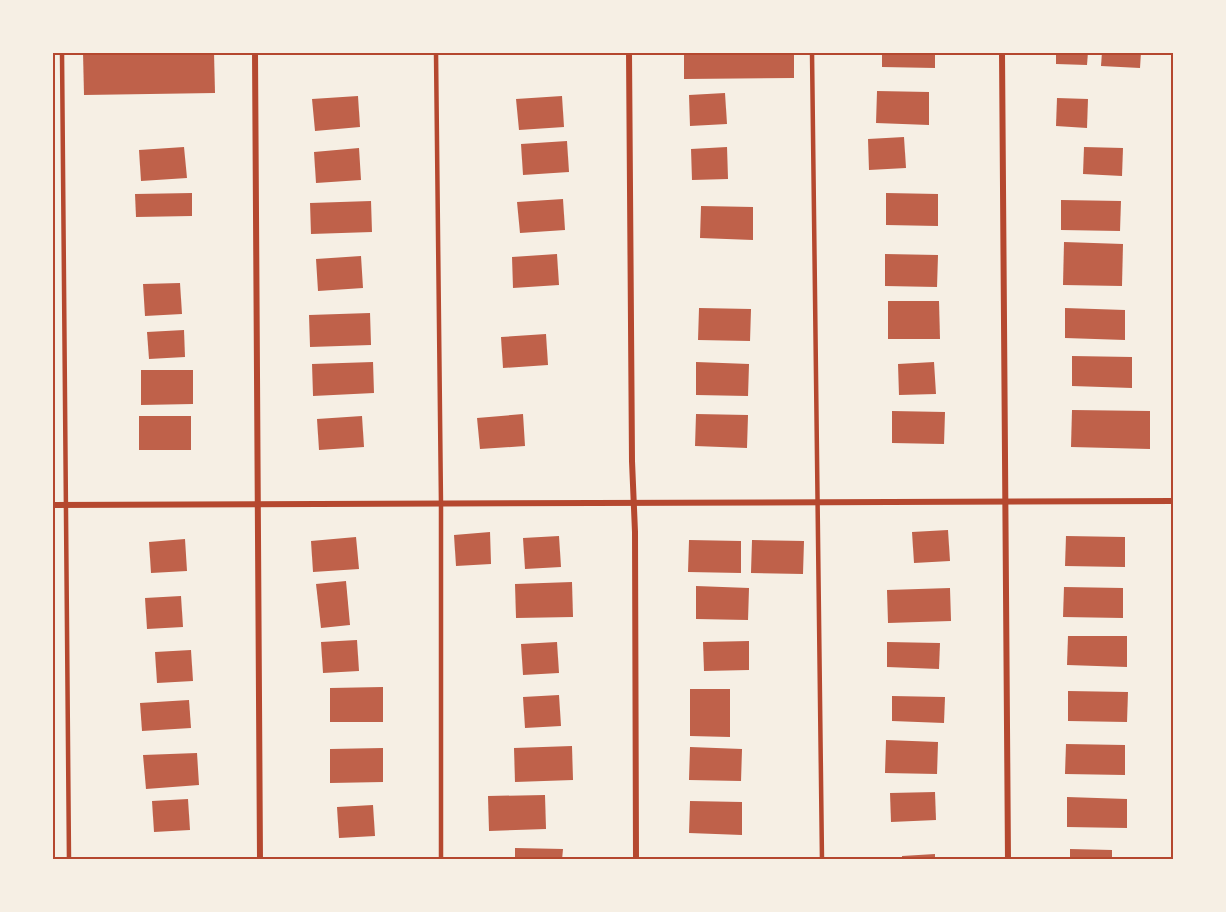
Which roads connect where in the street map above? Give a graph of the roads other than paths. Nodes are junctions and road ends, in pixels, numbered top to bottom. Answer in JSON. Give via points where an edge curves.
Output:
{"nodes":[{"id":1,"x":63,"y":52,"type":"edge"},
{"id":2,"x":255,"y":52,"type":"edge"},
{"id":3,"x":436,"y":52,"type":"edge"},
{"id":4,"x":629,"y":52,"type":"edge"},
{"id":5,"x":812,"y":52,"type":"edge"},
{"id":6,"x":1002,"y":52,"type":"edge"},
{"id":7,"x":1005,"y":500,"type":"junction"},
{"id":8,"x":1173,"y":501,"type":"edge"},
{"id":9,"x":633,"y":502,"type":"junction"},
{"id":10,"x":818,"y":502,"type":"junction"},
{"id":11,"x":257,"y":504,"type":"junction"},
{"id":12,"x":441,"y":504,"type":"junction"},
{"id":13,"x":52,"y":505,"type":"edge"},
{"id":14,"x":66,"y":505,"type":"junction"},
{"id":15,"x":69,"y":860,"type":"edge"},
{"id":16,"x":260,"y":860,"type":"edge"},
{"id":17,"x":441,"y":860,"type":"edge"},
{"id":18,"x":636,"y":860,"type":"edge"},
{"id":19,"x":822,"y":860,"type":"edge"},
{"id":20,"x":1008,"y":860,"type":"edge"}],
"edges":[{"from":1,"to":14,"type":"lane"},
{"from":2,"to":11,"type":"street"},
{"from":3,"to":12,"type":"lane"},
{"from":4,"to":9,"type":"street"},
{"from":5,"to":10,"type":"lane"},
{"from":6,"to":7,"type":"street"},
{"from":7,"to":8,"type":"street"},
{"from":7,"to":10,"type":"street"},
{"from":7,"to":20,"type":"street"},
{"from":9,"to":10,"type":"street"},
{"from":9,"to":12,"type":"street"},
{"from":9,"to":18,"type":"street"},
{"from":10,"to":19,"type":"lane"},
{"from":11,"to":12,"type":"street"},
{"from":11,"to":14,"type":"street"},
{"from":11,"to":16,"type":"street"},
{"from":12,"to":17,"type":"lane"},
{"from":13,"to":14,"type":"street"},
{"from":14,"to":15,"type":"lane"}]}
